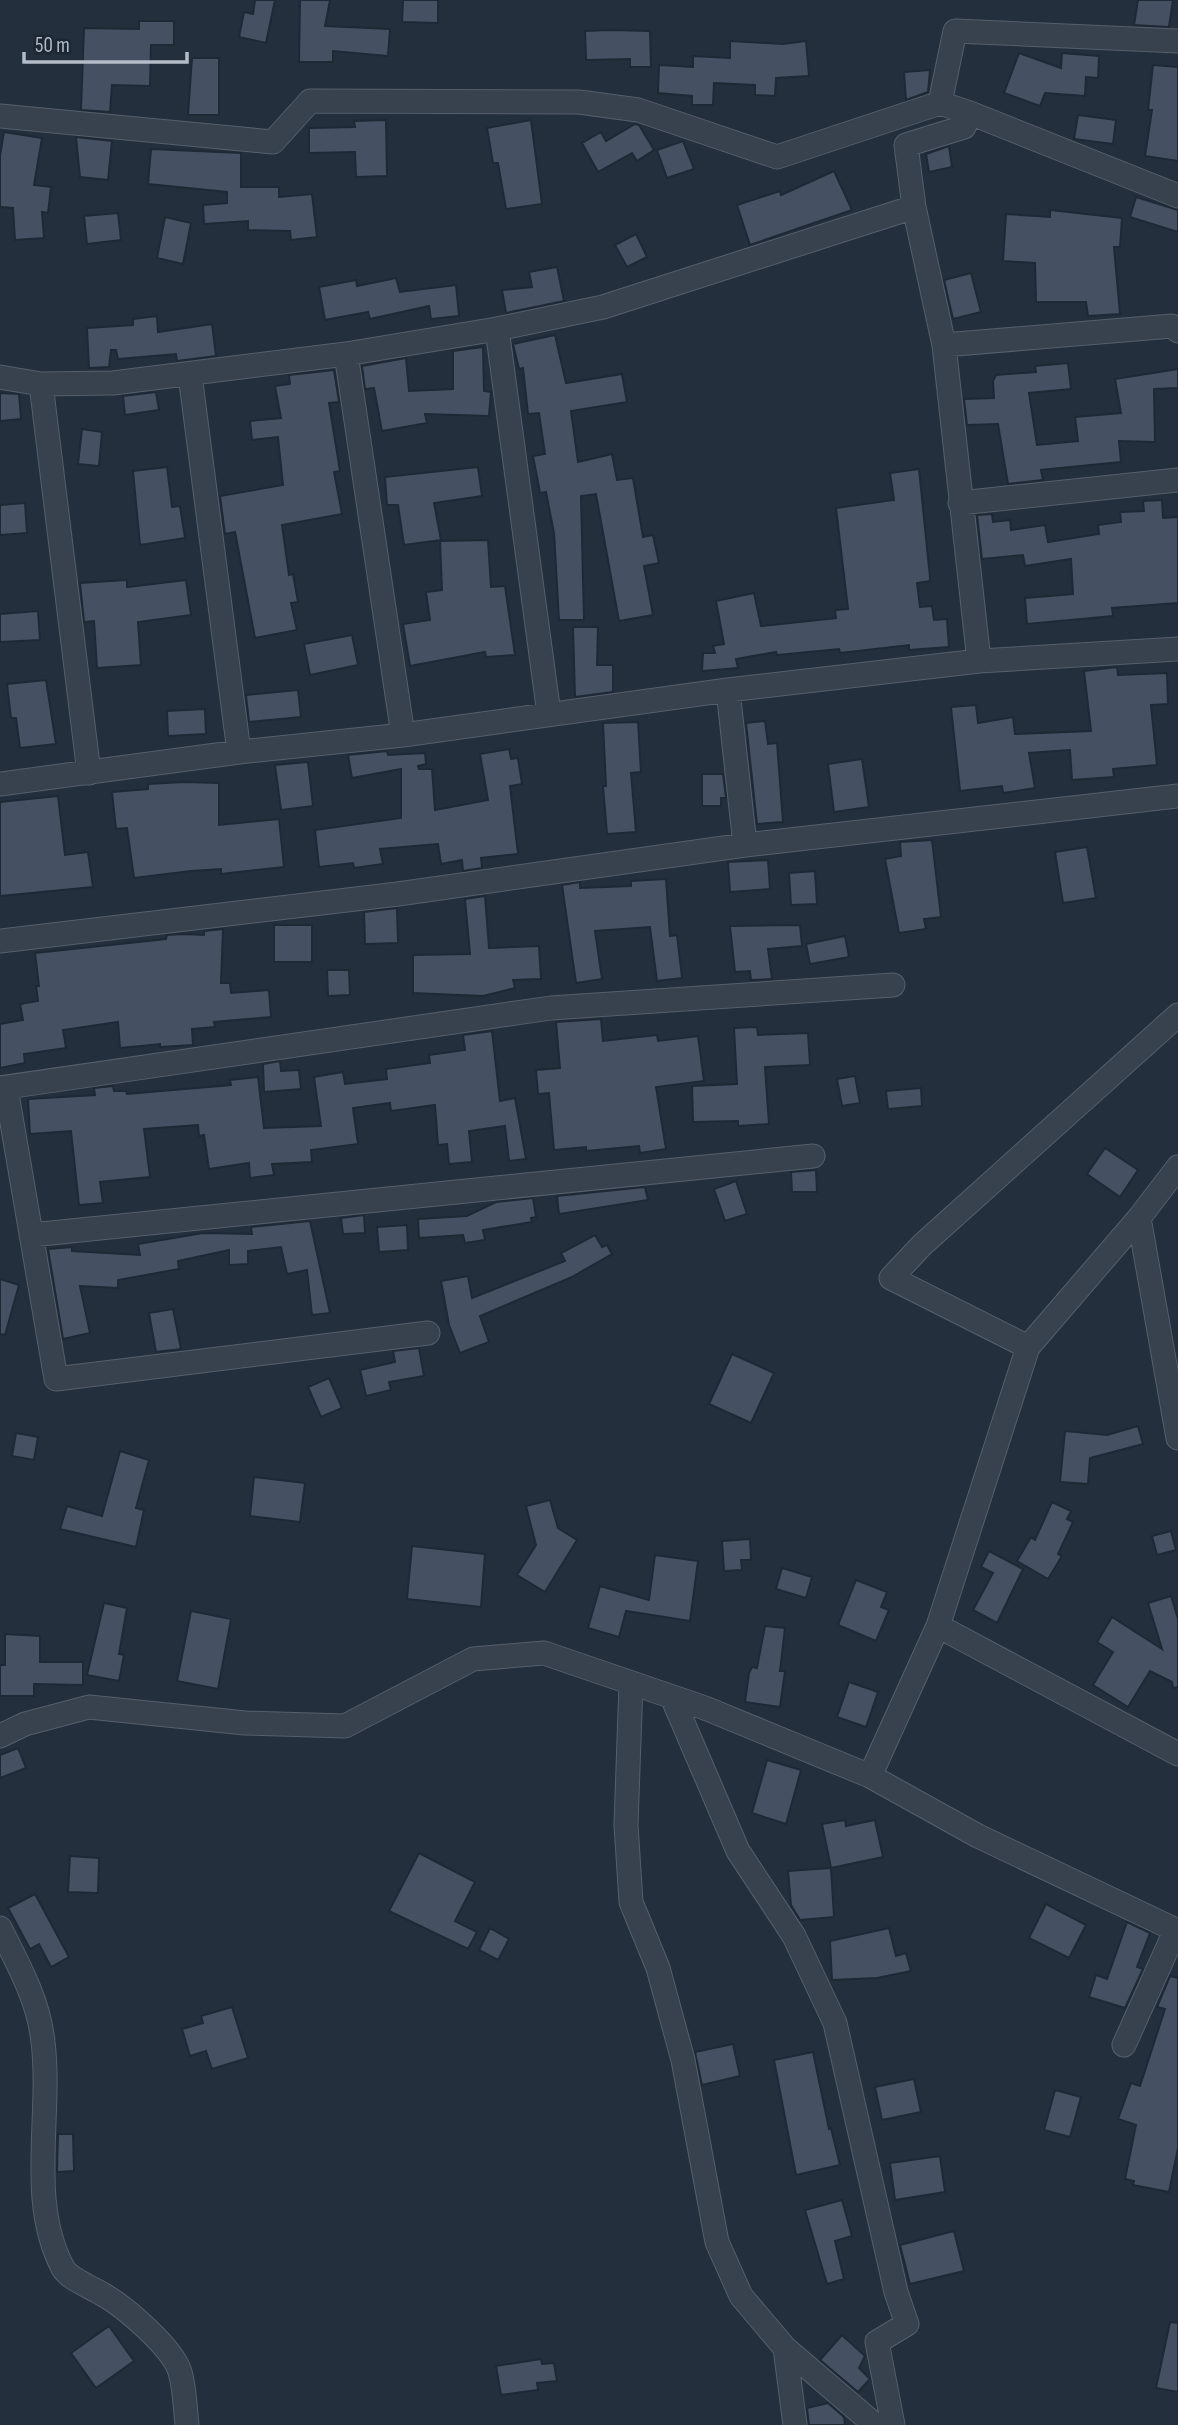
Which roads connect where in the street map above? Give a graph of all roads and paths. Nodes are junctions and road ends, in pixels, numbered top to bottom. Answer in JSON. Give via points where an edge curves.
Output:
{"nodes":[{"id":1,"x":1178,"y":41,"type":"edge"},
{"id":2,"x":940,"y":103,"type":"junction"},
{"id":3,"x":970,"y":113,"type":"junction"},
{"id":4,"x":0,"y":116,"type":"edge"},
{"id":5,"x":1178,"y":196,"type":"edge"},
{"id":6,"x":914,"y":206,"type":"junction"},
{"id":7,"x":497,"y":329,"type":"junction"},
{"id":8,"x":1178,"y":331,"type":"edge"},
{"id":9,"x":944,"y":345,"type":"junction"},
{"id":10,"x":346,"y":354,"type":"junction"},
{"id":11,"x":190,"y":375,"type":"junction"},
{"id":12,"x":0,"y":377,"type":"edge"},
{"id":13,"x":40,"y":384,"type":"junction"},
{"id":14,"x":1178,"y":480,"type":"edge"},
{"id":15,"x":960,"y":503,"type":"junction"},
{"id":16,"x":1178,"y":649,"type":"edge"},
{"id":17,"x":979,"y":662,"type":"junction"},
{"id":18,"x":728,"y":690,"type":"junction"},
{"id":19,"x":549,"y":714,"type":"junction"},
{"id":20,"x":403,"y":735,"type":"junction"},
{"id":21,"x":239,"y":752,"type":"junction"},
{"id":22,"x":89,"y":773,"type":"junction"},
{"id":23,"x":0,"y":784,"type":"edge"},
{"id":24,"x":1178,"y":796,"type":"edge"},
{"id":25,"x":746,"y":845,"type":"junction"},
{"id":26,"x":0,"y":941,"type":"edge"},
{"id":27,"x":893,"y":985,"type":"dead end"},
{"id":28,"x":1178,"y":1015,"type":"edge"},
{"id":29,"x":3,"y":1088,"type":"edge"},
{"id":30,"x":813,"y":1156,"type":"dead end"},
{"id":31,"x":1178,"y":1167,"type":"edge"},
{"id":32,"x":1139,"y":1218,"type":"junction"},
{"id":33,"x":32,"y":1235,"type":"junction"},
{"id":34,"x":428,"y":1333,"type":"dead end"},
{"id":35,"x":1028,"y":1347,"type":"junction"},
{"id":36,"x":1178,"y":1438,"type":"edge"},
{"id":37,"x":938,"y":1626,"type":"junction"},
{"id":38,"x":631,"y":1683,"type":"junction"},
{"id":39,"x":672,"y":1697,"type":"junction"},
{"id":40,"x":0,"y":1736,"type":"edge"},
{"id":41,"x":1178,"y":1754,"type":"edge"},
{"id":42,"x":870,"y":1776,"type":"junction"},
{"id":43,"x":0,"y":1928,"type":"edge"},
{"id":44,"x":1177,"y":1930,"type":"edge"},
{"id":45,"x":1124,"y":2045,"type":"dead end"},
{"id":46,"x":785,"y":2348,"type":"junction"},
{"id":47,"x":187,"y":2425,"type":"edge"},
{"id":48,"x":795,"y":2425,"type":"edge"},
{"id":49,"x":875,"y":2425,"type":"edge"},
{"id":50,"x":893,"y":2425,"type":"edge"}],
"edges":[{"from":1,"to":2,"type":"street","via":[[955,31]]},
{"from":2,"to":3,"type":"street"},
{"from":2,"to":4,"type":"street","via":[[778,157],[638,110],[579,102],[310,102],[273,142]]},
{"from":3,"to":5,"type":"street"},
{"from":3,"to":6,"type":"street","via":[[964,127],[906,145]]},
{"from":6,"to":7,"type":"street","via":[[603,307]]},
{"from":6,"to":9,"type":"street"},
{"from":7,"to":10,"type":"street"},
{"from":7,"to":19,"type":"street"},
{"from":8,"to":9,"type":"street","via":[[1172,326]]},
{"from":9,"to":15,"type":"street"},
{"from":10,"to":11,"type":"street"},
{"from":10,"to":20,"type":"street"},
{"from":11,"to":13,"type":"street"},
{"from":11,"to":21,"type":"street"},
{"from":12,"to":13,"type":"street"},
{"from":13,"to":22,"type":"street"},
{"from":14,"to":15,"type":"street"},
{"from":15,"to":17,"type":"street"},
{"from":16,"to":17,"type":"street"},
{"from":17,"to":18,"type":"street"},
{"from":18,"to":19,"type":"street"},
{"from":18,"to":25,"type":"street"},
{"from":19,"to":20,"type":"street"},
{"from":20,"to":21,"type":"street"},
{"from":21,"to":22,"type":"street"},
{"from":22,"to":23,"type":"street"},
{"from":24,"to":25,"type":"street"},
{"from":25,"to":26,"type":"street","via":[[398,894]]},
{"from":27,"to":29,"type":"street","via":[[551,1008]]},
{"from":28,"to":35,"type":"street","via":[[891,1278]]},
{"from":29,"to":33,"type":"street"},
{"from":30,"to":33,"type":"street"},
{"from":31,"to":32,"type":"street"},
{"from":32,"to":35,"type":"street"},
{"from":32,"to":36,"type":"street"},
{"from":33,"to":34,"type":"street","via":[[55,1379]]},
{"from":35,"to":37,"type":"street"},
{"from":37,"to":41,"type":"street"},
{"from":37,"to":42,"type":"street"},
{"from":38,"to":39,"type":"street"},
{"from":38,"to":40,"type":"street","via":[[544,1653],[473,1659],[345,1726],[245,1723],[89,1707],[25,1724]]},
{"from":38,"to":46,"type":"street","via":[[626,1825],[631,1902],[657,1968],[683,2060],[717,2242],[741,2296]]},
{"from":39,"to":42,"type":"street"},
{"from":39,"to":50,"type":"street","via":[[738,1851],[794,1936],[835,2023],[906,2324],[877,2342]]},
{"from":42,"to":44,"type":"street","via":[[978,1836]]},
{"from":43,"to":47,"type":"street","via":[[30,1991],[43,2041],[46,2139],[42,2191],[50,2235],[64,2271],[111,2299],[149,2330],[180,2370]]},
{"from":44,"to":45,"type":"street"},
{"from":46,"to":48,"type":"street"},
{"from":46,"to":49,"type":"street"}]}
